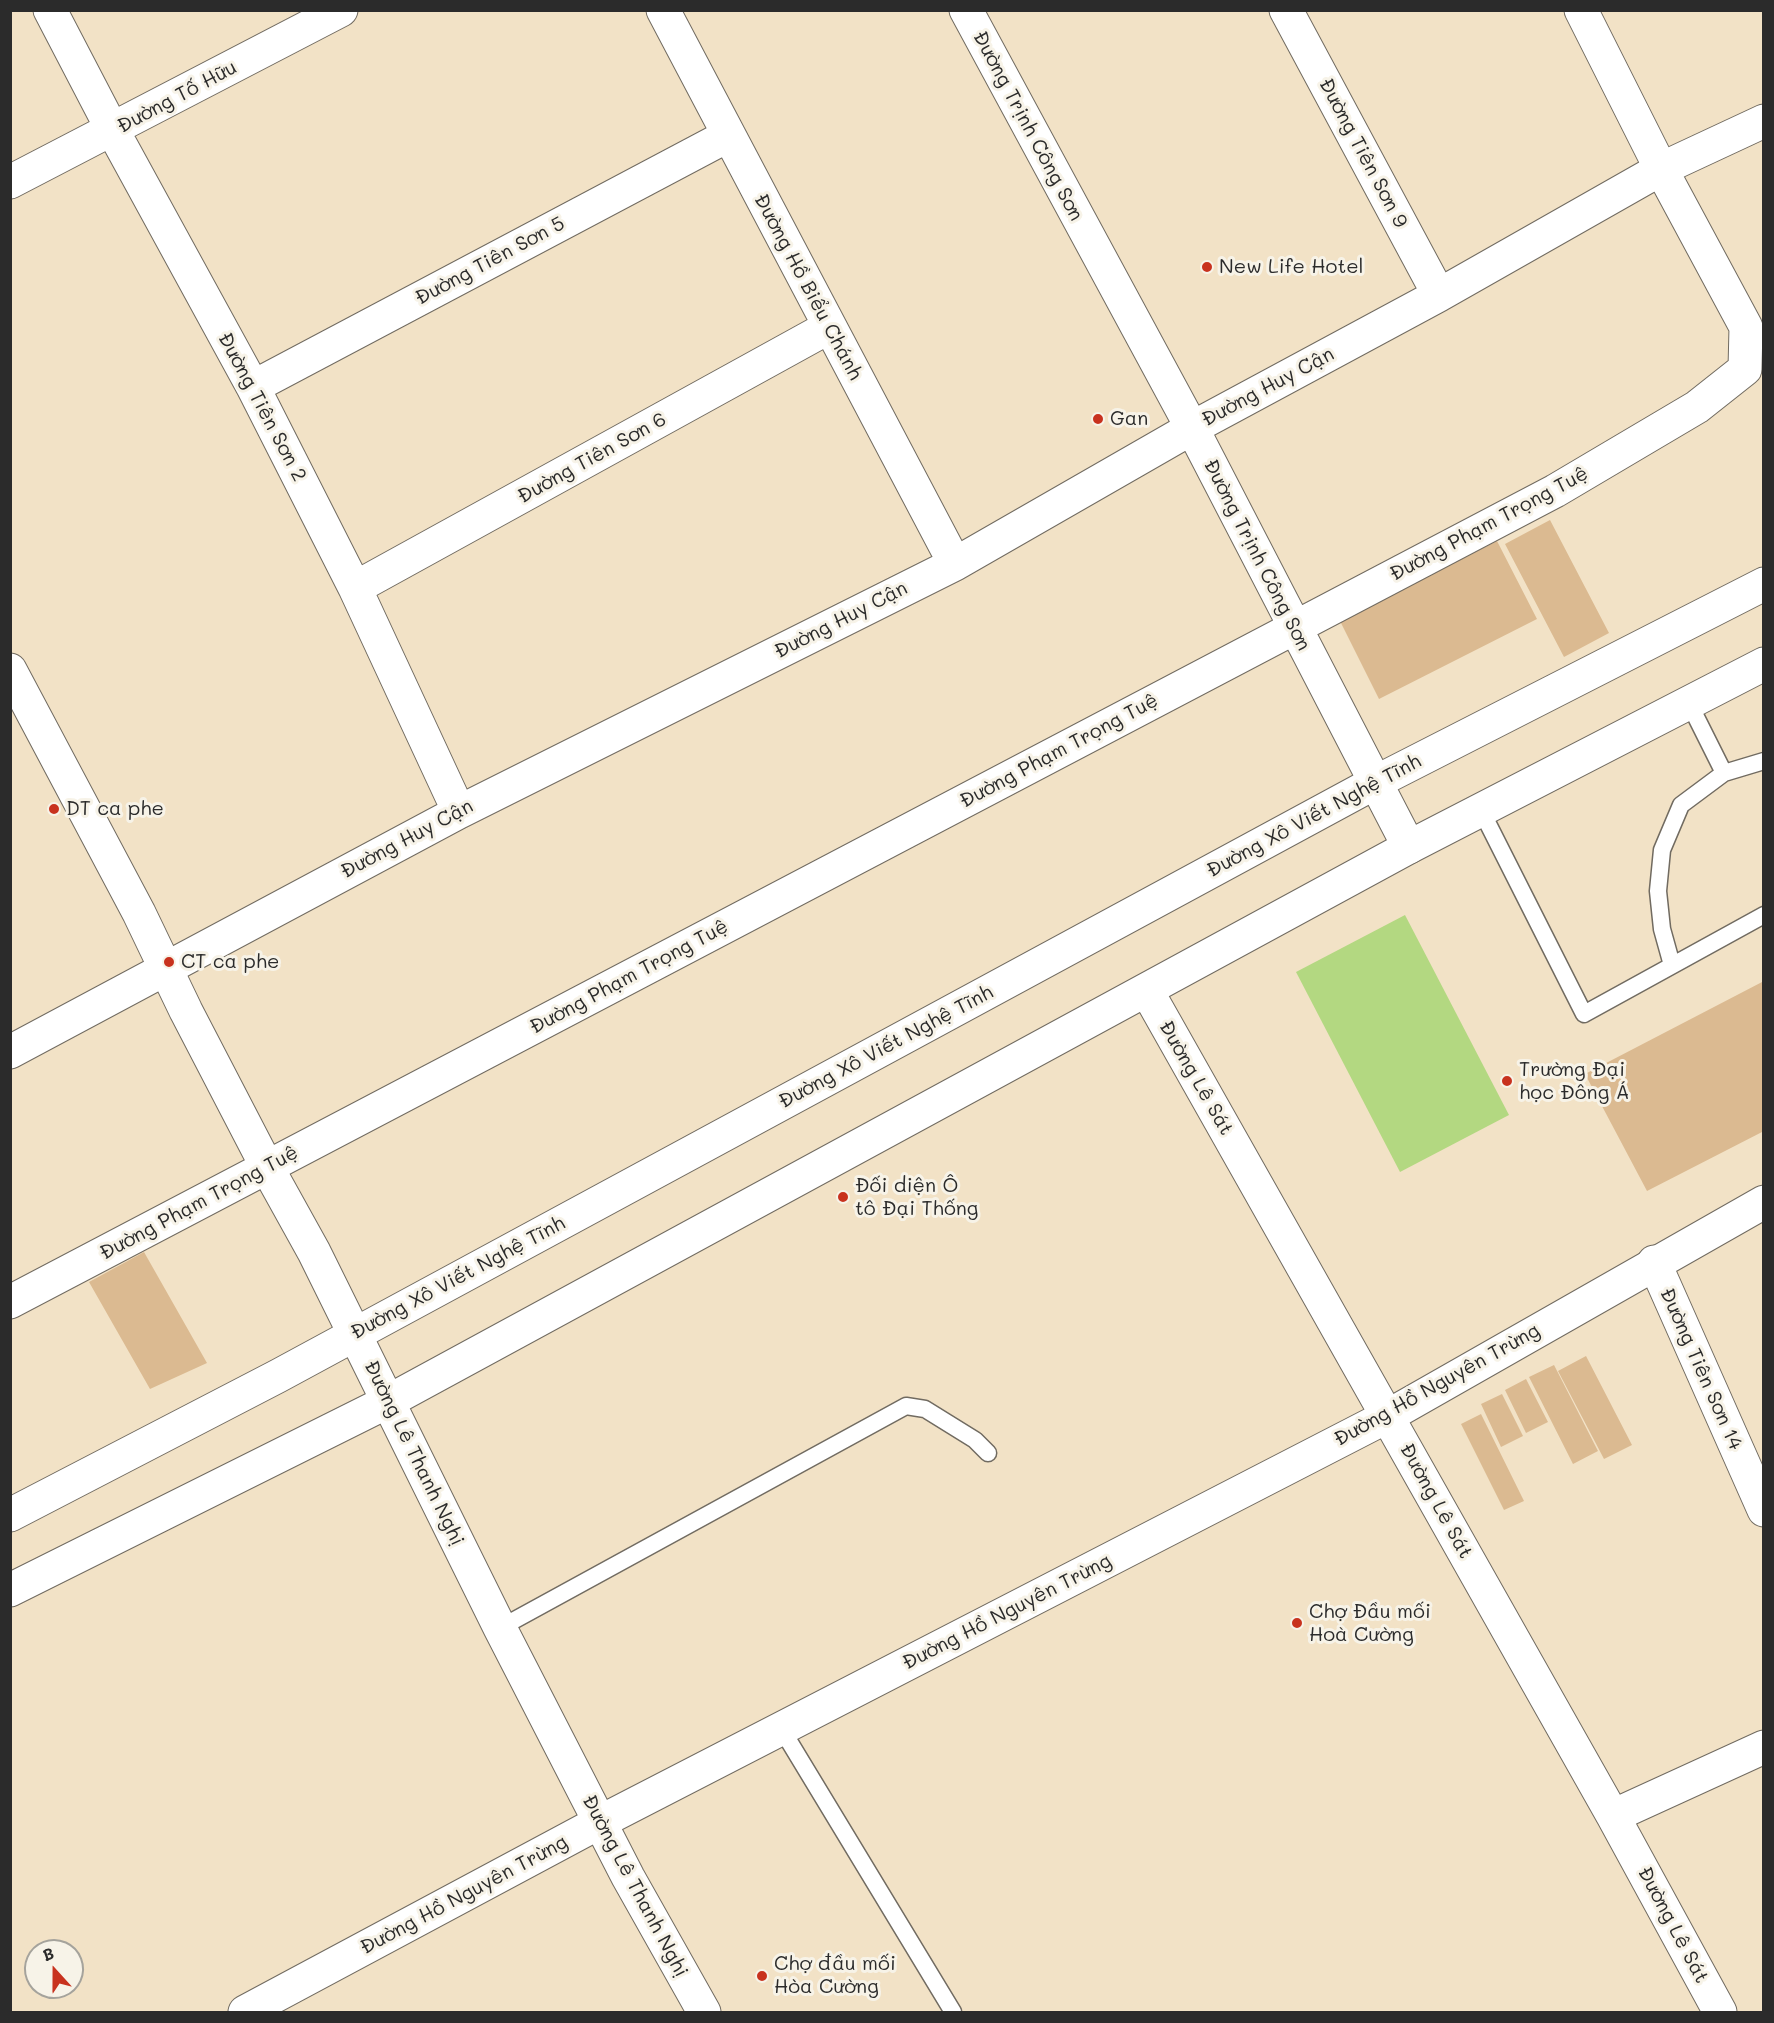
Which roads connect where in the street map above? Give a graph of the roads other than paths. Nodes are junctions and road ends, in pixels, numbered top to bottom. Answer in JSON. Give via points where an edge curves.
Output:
{"nodes":[{"id":1,"x":50,"y":10,"type":"edge"},
{"id":2,"x":341,"y":10,"type":"edge"},
{"id":3,"x":663,"y":10,"type":"edge"},
{"id":4,"x":966,"y":10,"type":"edge"},
{"id":5,"x":1286,"y":10,"type":"edge"},
{"id":6,"x":1581,"y":10,"type":"edge"},
{"id":7,"x":1764,"y":121,"type":"edge"},
{"id":8,"x":113,"y":131,"type":"junction"},
{"id":9,"x":727,"y":136,"type":"junction"},
{"id":10,"x":1661,"y":169,"type":"junction"},
{"id":11,"x":10,"y":182,"type":"edge"},
{"id":12,"x":1439,"y":295,"type":"junction"},
{"id":13,"x":829,"y":327,"type":"junction"},
{"id":14,"x":253,"y":387,"type":"junction"},
{"id":15,"x":1192,"y":428,"type":"junction"},
{"id":16,"x":955,"y":564,"type":"junction"},
{"id":17,"x":1764,"y":584,"type":"edge"},
{"id":18,"x":355,"y":588,"type":"junction"},
{"id":19,"x":1293,"y":628,"type":"junction"},
{"id":20,"x":1764,"y":664,"type":"edge"},
{"id":21,"x":10,"y":670,"type":"edge"},
{"id":22,"x":1689,"y":703,"type":"junction"},
{"id":23,"x":1764,"y":760,"type":"edge"},
{"id":24,"x":1724,"y":773,"type":"junction"},
{"id":25,"x":1376,"y":782,"type":"junction"},
{"id":26,"x":1481,"y":810,"type":"junction"},
{"id":27,"x":459,"y":812,"type":"junction"},
{"id":28,"x":1409,"y":847,"type":"junction"},
{"id":29,"x":1764,"y":915,"type":"edge"},
{"id":30,"x":1672,"y":965,"type":"junction"},
{"id":31,"x":166,"y":970,"type":"junction"},
{"id":32,"x":1147,"y":992,"type":"junction"},
{"id":33,"x":10,"y":1052,"type":"edge"},
{"id":34,"x":268,"y":1169,"type":"junction"},
{"id":35,"x":1764,"y":1202,"type":"edge"},
{"id":36,"x":1654,"y":1262,"type":"junction"},
{"id":37,"x":10,"y":1302,"type":"edge"},
{"id":38,"x":355,"y":1334,"type":"junction"},
{"id":39,"x":389,"y":1401,"type":"junction"},
{"id":40,"x":1388,"y":1416,"type":"junction"},
{"id":41,"x":988,"y":1453,"type":"dead end"},
{"id":42,"x":1764,"y":1510,"type":"edge"},
{"id":43,"x":10,"y":1515,"type":"edge"},
{"id":44,"x":10,"y":1590,"type":"edge"},
{"id":45,"x":500,"y":1628,"type":"junction"},
{"id":46,"x":781,"y":1728,"type":"junction"},
{"id":47,"x":1764,"y":1747,"type":"edge"},
{"id":48,"x":1613,"y":1816,"type":"junction"},
{"id":49,"x":600,"y":1822,"type":"junction"},
{"id":50,"x":245,"y":2013,"type":"edge"},
{"id":51,"x":704,"y":2013,"type":"edge"},
{"id":52,"x":953,"y":2013,"type":"edge"},
{"id":53,"x":1720,"y":2013,"type":"edge"}],
"edges":[{"from":1,"to":8,"type":"street","name":"Đường Tiên Sơn 2"},
{"from":2,"to":8,"type":"street","name":"Đường Tố Hữu"},
{"from":3,"to":9,"type":"street","name":"Đường Hồ Biểu Chánh"},
{"from":4,"to":15,"type":"street","name":"Đường Trịnh Công Sơn"},
{"from":5,"to":12,"type":"street","name":"Đường Tiên Sơn 9"},
{"from":6,"to":10,"type":"street","name":"Đường Phạm Trọng Tuệ"},
{"from":7,"to":10,"type":"street","name":"Đường Huy Cận"},
{"from":8,"to":11,"type":"street","name":"Đường Tố Hữu"},
{"from":8,"to":14,"type":"street","name":"Đường Tiên Sơn 2"},
{"from":9,"to":13,"type":"street","name":"Đường Hồ Biểu Chánh"},
{"from":9,"to":14,"type":"street","name":"Đường Tiên Sơn 5"},
{"from":10,"to":12,"type":"street","name":"Đường Huy Cận"},
{"from":10,"to":19,"type":"street","name":"Đường Phạm Trọng Tuệ","via":[[1746,327],[1745,369],[1697,407],[1555,491]]},
{"from":12,"to":15,"type":"street","name":"Đường Huy Cận"},
{"from":13,"to":16,"type":"street","name":"Đường Hồ Biểu Chánh"},
{"from":13,"to":18,"type":"street","name":"Đường Tiên Sơn 6"},
{"from":14,"to":18,"type":"street","name":"Đường Tiên Sơn 2"},
{"from":15,"to":16,"type":"street","name":"Đường Huy Cận"},
{"from":15,"to":19,"type":"street","name":"Đường Trịnh Công Sơn"},
{"from":16,"to":27,"type":"street","name":"Đường Huy Cận"},
{"from":17,"to":25,"type":"street","name":"Đường Xô Viết Nghệ Tĩnh"},
{"from":18,"to":27,"type":"street","name":"Đường Tiên Sơn 2"},
{"from":19,"to":25,"type":"street","name":"Đường Trịnh Công Sơn"},
{"from":19,"to":34,"type":"street","name":"Đường Phạm Trọng Tuệ"},
{"from":20,"to":22,"type":"street"},
{"from":21,"to":31,"type":"street","name":"Đường Lê Thanh Nghị","via":[[140,913]]},
{"from":22,"to":24,"type":"lane"},
{"from":22,"to":26,"type":"street"},
{"from":23,"to":24,"type":"lane"},
{"from":24,"to":30,"type":"lane","via":[[1680,805],[1662,850],[1658,891],[1662,929]]},
{"from":25,"to":28,"type":"street","name":"Đường Trịnh Công Sơn"},
{"from":25,"to":38,"type":"street","name":"Đường Xô Viết Nghệ Tĩnh"},
{"from":26,"to":28,"type":"street"},
{"from":26,"to":30,"type":"lane","via":[[1584,1014]]},
{"from":27,"to":31,"type":"street","name":"Đường Huy Cận"},
{"from":28,"to":32,"type":"street"},
{"from":29,"to":30,"type":"lane"},
{"from":31,"to":33,"type":"street","name":"Đường Huy Cận"},
{"from":31,"to":34,"type":"street","name":"Đường Lê Thanh Nghị"},
{"from":32,"to":39,"type":"street"},
{"from":32,"to":40,"type":"street","name":"Đường Lê Sát"},
{"from":34,"to":37,"type":"street","name":"Đường Phạm Trọng Tuệ"},
{"from":34,"to":38,"type":"street","name":"Đường Lê Thanh Nghị"},
{"from":35,"to":36,"type":"street","name":"Đường Hồ Nguyên Trừng"},
{"from":36,"to":40,"type":"street","name":"Đường Hồ Nguyên Trừng"},
{"from":36,"to":42,"type":"street","name":"Đường Tiên Sơn 14"},
{"from":38,"to":39,"type":"street","name":"Đường Lê Thanh Nghị"},
{"from":38,"to":43,"type":"street","name":"Đường Xô Viết Nghệ Tĩnh"},
{"from":39,"to":44,"type":"street"},
{"from":39,"to":45,"type":"street","name":"Đường Lê Thanh Nghị"},
{"from":40,"to":46,"type":"street","name":"Đường Hồ Nguyên Trừng"},
{"from":40,"to":48,"type":"street","name":"Đường Lê Sát"},
{"from":41,"to":45,"type":"lane","via":[[925,1409],[906,1406]]},
{"from":45,"to":49,"type":"street","name":"Đường Lê Thanh Nghị"},
{"from":46,"to":49,"type":"street","name":"Đường Hồ Nguyên Trừng"},
{"from":46,"to":52,"type":"lane"},
{"from":47,"to":48,"type":"street"},
{"from":48,"to":53,"type":"street","name":"Đường Lê Sát"},
{"from":49,"to":50,"type":"street","name":"Đường Hồ Nguyên Trừng"},
{"from":49,"to":51,"type":"street","name":"Đường Lê Thanh Nghị"}]}
